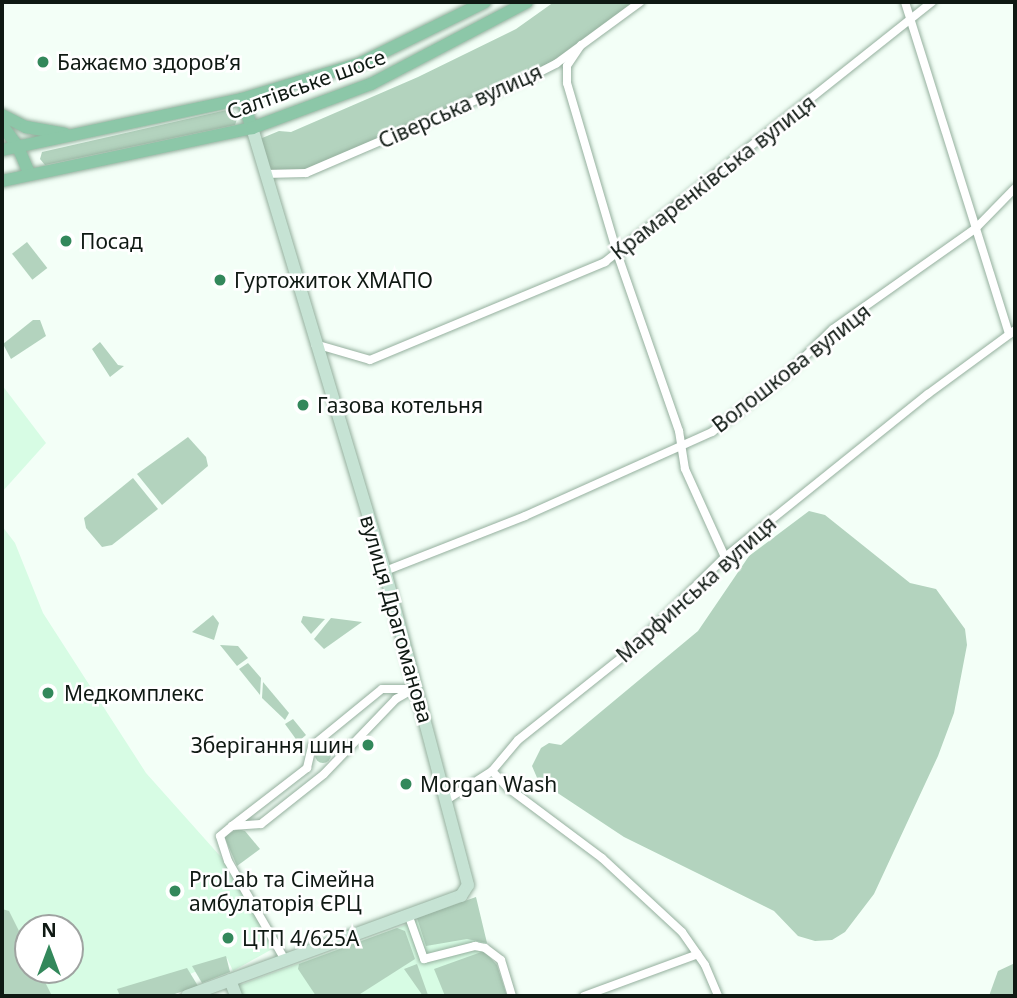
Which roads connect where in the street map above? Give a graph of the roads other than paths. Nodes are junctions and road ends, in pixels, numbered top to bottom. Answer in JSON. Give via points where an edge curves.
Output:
{"nodes":[{"id":1,"x":485,"y":2,"type":"edge"},
{"id":2,"x":527,"y":2,"type":"edge"},
{"id":3,"x":640,"y":2,"type":"edge"},
{"id":4,"x":905,"y":2,"type":"edge"},
{"id":5,"x":932,"y":2,"type":"edge"},
{"id":6,"x":911,"y":21,"type":"junction"},
{"id":7,"x":582,"y":45,"type":"junction"},
{"id":8,"x":242,"y":99,"type":"junction"},
{"id":9,"x":2,"y":115,"type":"edge"},
{"id":10,"x":2,"y":125,"type":"edge"},
{"id":11,"x":251,"y":128,"type":"junction"},
{"id":12,"x":74,"y":135,"type":"junction"},
{"id":13,"x":18,"y":147,"type":"junction"},
{"id":14,"x":2,"y":150,"type":"edge"},
{"id":15,"x":265,"y":174,"type":"junction"},
{"id":16,"x":30,"y":175,"type":"junction"},
{"id":17,"x":2,"y":181,"type":"edge"},
{"id":18,"x":1015,"y":188,"type":"edge"},
{"id":19,"x":976,"y":228,"type":"junction"},
{"id":20,"x":617,"y":250,"type":"junction"},
{"id":21,"x":1012,"y":332,"type":"edge"},
{"id":22,"x":315,"y":344,"type":"junction"},
{"id":23,"x":680,"y":449,"type":"junction"},
{"id":24,"x":726,"y":557,"type":"junction"},
{"id":25,"x":385,"y":570,"type":"junction"},
{"id":26,"x":415,"y":688,"type":"junction"},
{"id":27,"x":492,"y":771,"type":"junction"},
{"id":28,"x":448,"y":799,"type":"junction"},
{"id":29,"x":232,"y":826,"type":"junction"},
{"id":30,"x":408,"y":914,"type":"junction"},
{"id":31,"x":698,"y":954,"type":"junction"},
{"id":32,"x":285,"y":960,"type":"junction"},
{"id":33,"x":230,"y":981,"type":"junction"},
{"id":34,"x":187,"y":996,"type":"edge"},
{"id":35,"x":236,"y":996,"type":"edge"},
{"id":36,"x":512,"y":996,"type":"edge"},
{"id":37,"x":584,"y":996,"type":"edge"},
{"id":38,"x":718,"y":996,"type":"edge"}],
"edges":[{"from":1,"to":8,"type":"main road","name":"Салтівське шосе","via":[[361,63]]},
{"from":2,"to":11,"type":"main road","name":"Салтівське шосе","via":[[371,84]]},
{"from":3,"to":7,"type":"street","name":"Сіверська вулиця"},
{"from":4,"to":6,"type":"street"},
{"from":5,"to":6,"type":"street","name":"Крамаренківська вулиця"},
{"from":6,"to":19,"type":"street"},
{"from":6,"to":20,"type":"street","name":"Крамаренківська вулиця"},
{"from":7,"to":15,"type":"street","name":"Сіверська вулиця","via":[[530,77],[306,173]]},
{"from":7,"to":20,"type":"street","via":[[567,66],[567,83]]},
{"from":8,"to":11,"type":"main road"},
{"from":8,"to":12,"type":"main road","name":"Салтівське шосе"},
{"from":9,"to":12,"type":"main road","via":[[26,127]]},
{"from":10,"to":13,"type":"main road"},
{"from":11,"to":15,"type":"street","name":"вулиця Драгоманова"},
{"from":11,"to":16,"type":"main road","name":"Салтівське шосе"},
{"from":12,"to":13,"type":"main road","name":"Салтівське шосе"},
{"from":13,"to":14,"type":"main road","name":"Салтівське шосе"},
{"from":13,"to":16,"type":"main road"},
{"from":15,"to":22,"type":"street","name":"вулиця Драгоманова"},
{"from":16,"to":17,"type":"main road","name":"Салтівське шосе"},
{"from":18,"to":19,"type":"street","name":"Волошкова вулиця"},
{"from":19,"to":21,"type":"street"},
{"from":19,"to":23,"type":"street","name":"Волошкова вулиця","via":[[834,329],[787,374],[712,432]]},
{"from":20,"to":22,"type":"street","name":"Крамаренківська вулиця","via":[[604,262],[370,360]]},
{"from":20,"to":23,"type":"street","via":[[679,431]]},
{"from":21,"to":24,"type":"street","name":"Марфинська вулиця"},
{"from":22,"to":25,"type":"street","name":"вулиця Драгоманова"},
{"from":23,"to":24,"type":"street"},
{"from":23,"to":25,"type":"street","name":"Волошкова вулиця"},
{"from":24,"to":27,"type":"street","name":"Марфинська вулиця","via":[[630,651],[518,740]]},
{"from":25,"to":26,"type":"street","name":"вулиця Драгоманова"},
{"from":26,"to":28,"type":"street","name":"вулиця Драгоманова"},
{"from":26,"to":29,"type":"street","via":[[389,706],[324,774],[261,824]]},
{"from":26,"to":29,"type":"street","via":[[382,689],[315,743],[307,768]]},
{"from":27,"to":28,"type":"street","name":"Марфинська вулиця"},
{"from":27,"to":31,"type":"street","via":[[602,858],[682,932]]},
{"from":28,"to":30,"type":"street","name":"вулиця Драгоманова","via":[[467,889],[461,896]]},
{"from":29,"to":32,"type":"street","via":[[220,836],[223,850]]},
{"from":30,"to":32,"type":"street"},
{"from":30,"to":36,"type":"street","via":[[424,958],[475,946],[485,948],[501,960]]},
{"from":31,"to":37,"type":"street"},
{"from":31,"to":38,"type":"street"},
{"from":32,"to":33,"type":"street"},
{"from":33,"to":34,"type":"street"},
{"from":33,"to":35,"type":"street"}]}
